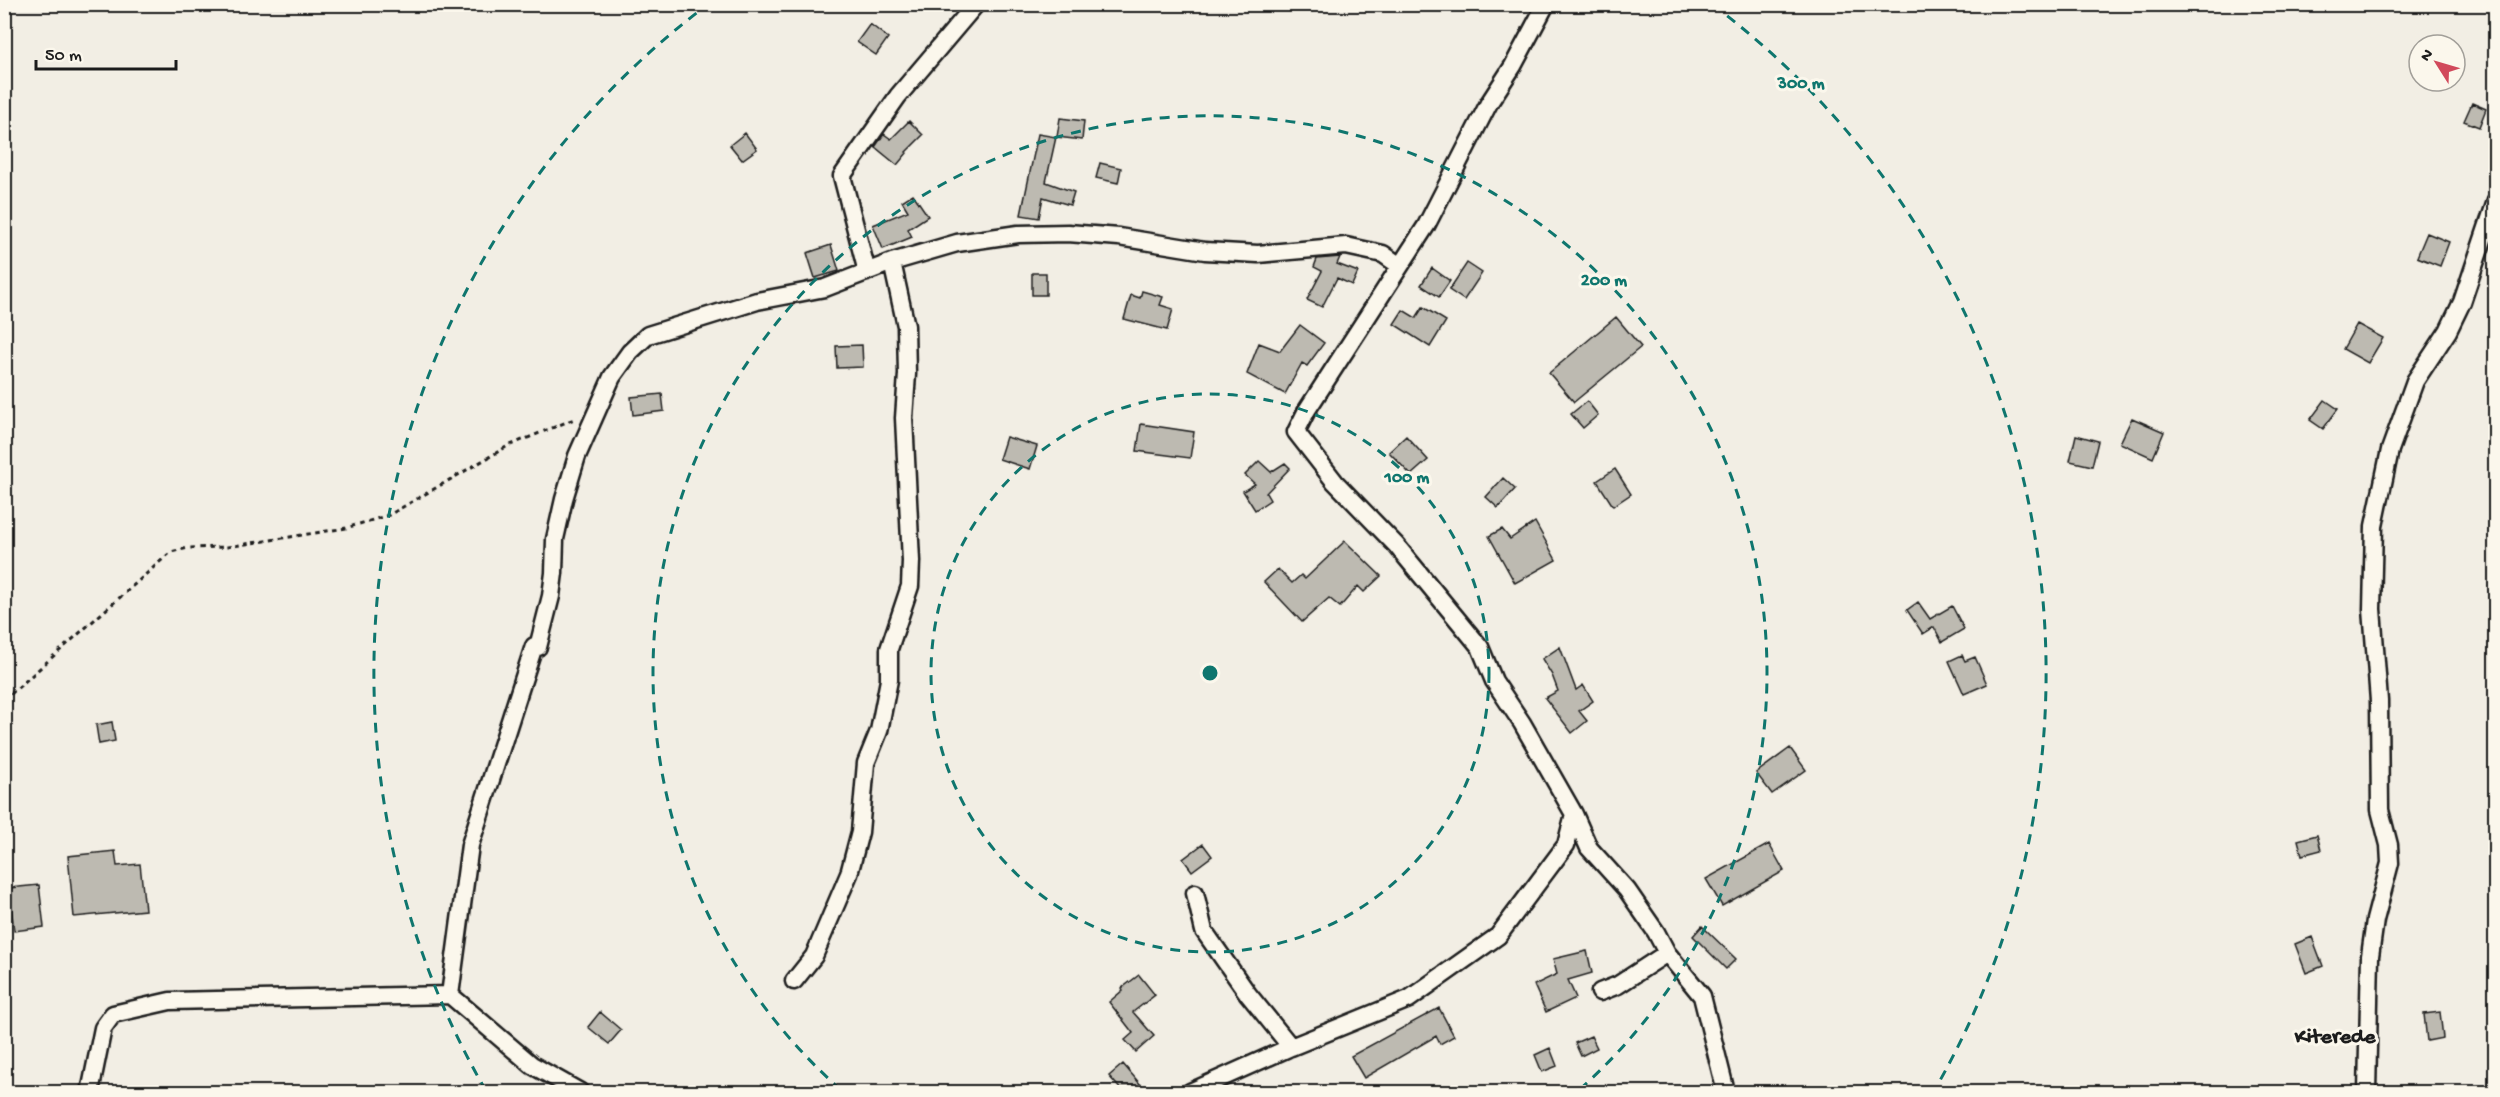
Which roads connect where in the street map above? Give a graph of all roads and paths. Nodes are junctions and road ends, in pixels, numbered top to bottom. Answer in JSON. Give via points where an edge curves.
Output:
{"nodes":[{"id":1,"x":976,"y":4,"type":"edge"},
{"id":2,"x":1546,"y":4,"type":"edge"},
{"id":3,"x":2496,"y":201,"type":"edge"},
{"id":4,"x":892,"y":262,"type":"junction"},
{"id":5,"x":1400,"y":266,"type":"junction"},
{"id":6,"x":867,"y":272,"type":"junction"},
{"id":7,"x":598,"y":410,"type":"junction"},
{"id":8,"x":4,"y":700,"type":"edge"},
{"id":9,"x":1574,"y":814,"type":"junction"},
{"id":10,"x":1195,"y":892,"type":"dead end"},
{"id":11,"x":1667,"y":953,"type":"junction"},
{"id":12,"x":794,"y":981,"type":"dead end"},
{"id":13,"x":1600,"y":993,"type":"dead end"},
{"id":14,"x":450,"y":995,"type":"junction"},
{"id":15,"x":1291,"y":1047,"type":"junction"},
{"id":16,"x":90,"y":1092,"type":"edge"},
{"id":17,"x":580,"y":1092,"type":"edge"},
{"id":18,"x":1190,"y":1092,"type":"edge"},
{"id":19,"x":1726,"y":1092,"type":"edge"},
{"id":20,"x":2367,"y":1092,"type":"edge"}],
"edges":[{"from":1,"to":6,"type":"street","via":[[898,96],[842,176]]},
{"from":2,"to":5,"type":"street","via":[[1489,103],[1426,226]]},
{"from":3,"to":20,"type":"street","via":[[2462,302],[2415,381],[2390,450],[2374,526],[2372,609],[2379,701],[2380,810],[2390,863],[2370,956]]},
{"from":4,"to":5,"type":"street","via":[[957,243],[1018,234],[1068,233],[1258,254],[1346,246],[1383,254]]},
{"from":4,"to":6,"type":"street"},
{"from":4,"to":12,"type":"street","via":[[906,326],[904,418],[910,586],[889,649],[889,680],[879,731],[866,764],[860,832],[849,874],[814,956]]},
{"from":5,"to":9,"type":"street","via":[[1296,432],[1480,647],[1494,681]]},
{"from":6,"to":7,"type":"street","via":[[825,288],[757,301],[648,335],[612,376]]},
{"from":7,"to":8,"type":"path","via":[[508,446],[389,515],[346,528],[171,552]]},
{"from":7,"to":14,"type":"street","via":[[577,456],[564,499],[555,539],[550,596],[470,845]]},
{"from":9,"to":11,"type":"street","via":[[1589,848],[1627,890]]},
{"from":9,"to":15,"type":"street","via":[[1566,845],[1498,936],[1410,999]]},
{"from":10,"to":15,"type":"street","via":[[1204,932]]},
{"from":11,"to":13,"type":"street"},
{"from":11,"to":19,"type":"street","via":[[1702,996]]},
{"from":14,"to":16,"type":"street","via":[[170,1001],[113,1014],[103,1028]]},
{"from":14,"to":17,"type":"street","via":[[532,1065]]},
{"from":15,"to":18,"type":"street"}]}
